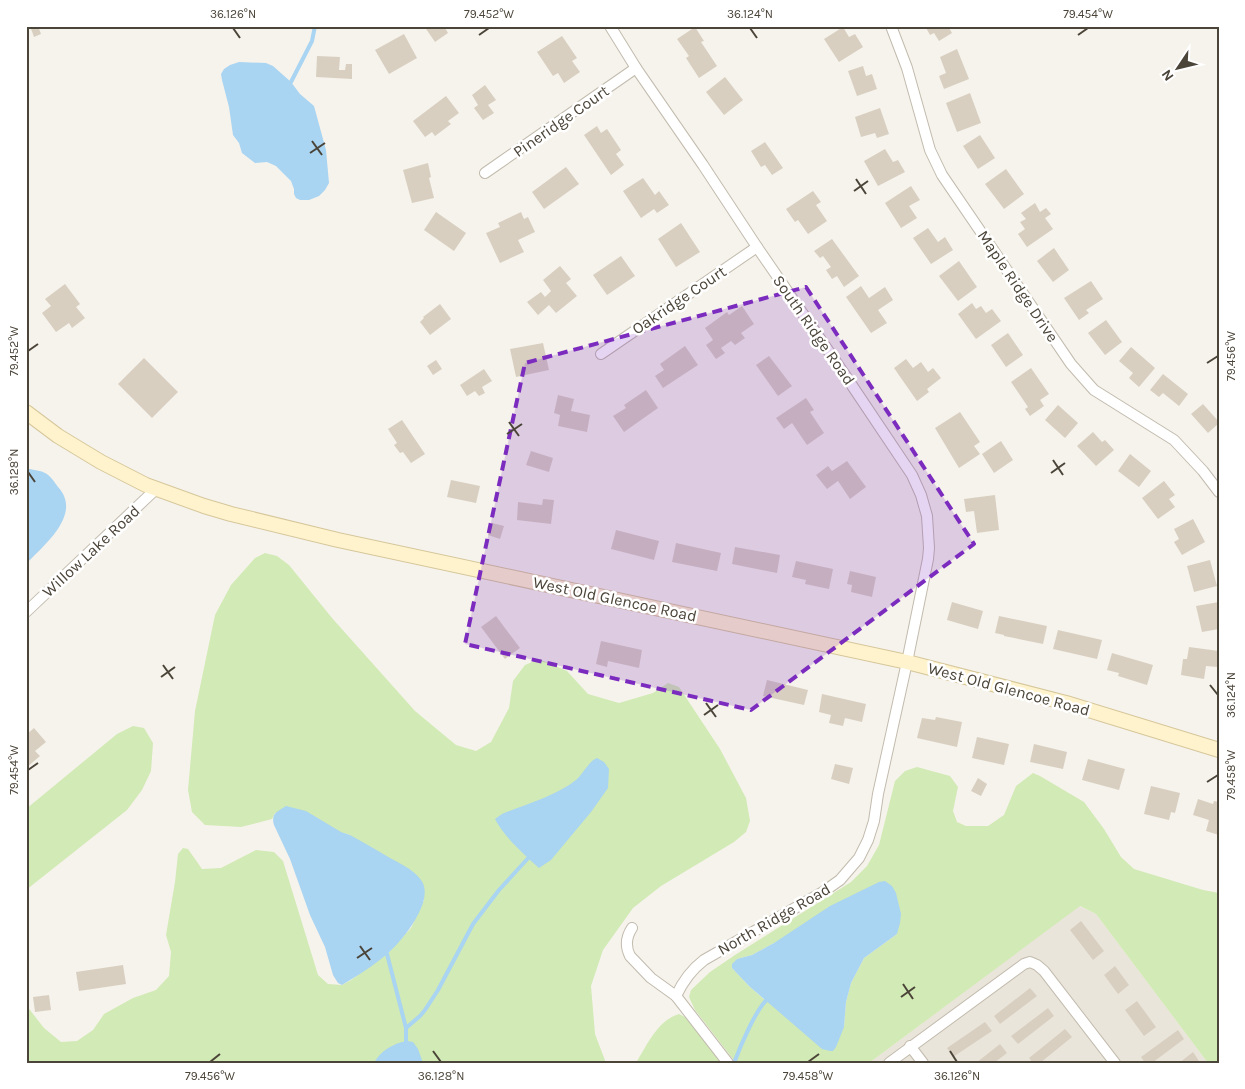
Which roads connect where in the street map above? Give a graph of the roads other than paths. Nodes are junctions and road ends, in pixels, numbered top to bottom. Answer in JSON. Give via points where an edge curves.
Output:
{"nodes":[{"id":1,"x":610,"y":26,"type":"edge"},
{"id":2,"x":891,"y":26,"type":"edge"},
{"id":3,"x":636,"y":68,"type":"junction"},
{"id":4,"x":485,"y":173,"type":"dead end"},
{"id":5,"x":757,"y":247,"type":"junction"},
{"id":6,"x":600,"y":354,"type":"dead end"},
{"id":7,"x":26,"y":412,"type":"edge"},
{"id":8,"x":156,"y":489,"type":"junction"},
{"id":9,"x":1219,"y":492,"type":"edge"},
{"id":10,"x":26,"y":612,"type":"edge"},
{"id":11,"x":907,"y":662,"type":"junction"},
{"id":12,"x":1219,"y":750,"type":"edge"},
{"id":13,"x":632,"y":928,"type":"dead end"},
{"id":14,"x":676,"y":996,"type":"junction"},
{"id":15,"x":910,"y":1046,"type":"junction"},
{"id":16,"x":728,"y":1063,"type":"edge"},
{"id":17,"x":889,"y":1063,"type":"edge"},
{"id":18,"x":923,"y":1063,"type":"edge"},
{"id":19,"x":1115,"y":1063,"type":"edge"}],
"edges":[{"from":1,"to":3,"type":"street","name":"South Ridge Road"},
{"from":2,"to":9,"type":"street","name":"Maple Ridge Drive","via":[[907,68],[930,150],[942,175],[1071,364],[1094,390],[1174,440]]},
{"from":3,"to":4,"type":"street","name":"Pineridge Court"},
{"from":3,"to":5,"type":"street","name":"South Ridge Road"},
{"from":5,"to":6,"type":"street","name":"Oakridge Court"},
{"from":5,"to":11,"type":"street","name":"South Ridge Road","via":[[912,475],[921,495],[927,516],[929,548]]},
{"from":7,"to":8,"type":"street","name":"West Old Glencoe Road","via":[[101,462]]},
{"from":8,"to":10,"type":"street","name":"Willow Lake Road"},
{"from":8,"to":11,"type":"street","name":"West Old Glencoe Road","via":[[231,514],[310,534]]},
{"from":11,"to":12,"type":"street","name":"West Old Glencoe Road","via":[[1066,704]]},
{"from":11,"to":14,"type":"street","name":"North Ridge Road","via":[[874,821],[859,858],[840,880],[823,892],[697,965]]},
{"from":13,"to":14,"type":"street","via":[[626,942],[630,956],[651,978]]},
{"from":14,"to":16,"type":"street"},
{"from":15,"to":17,"type":"street"},
{"from":15,"to":18,"type":"street"},
{"from":15,"to":19,"type":"street","via":[[1030,962],[1044,971]]}]}
